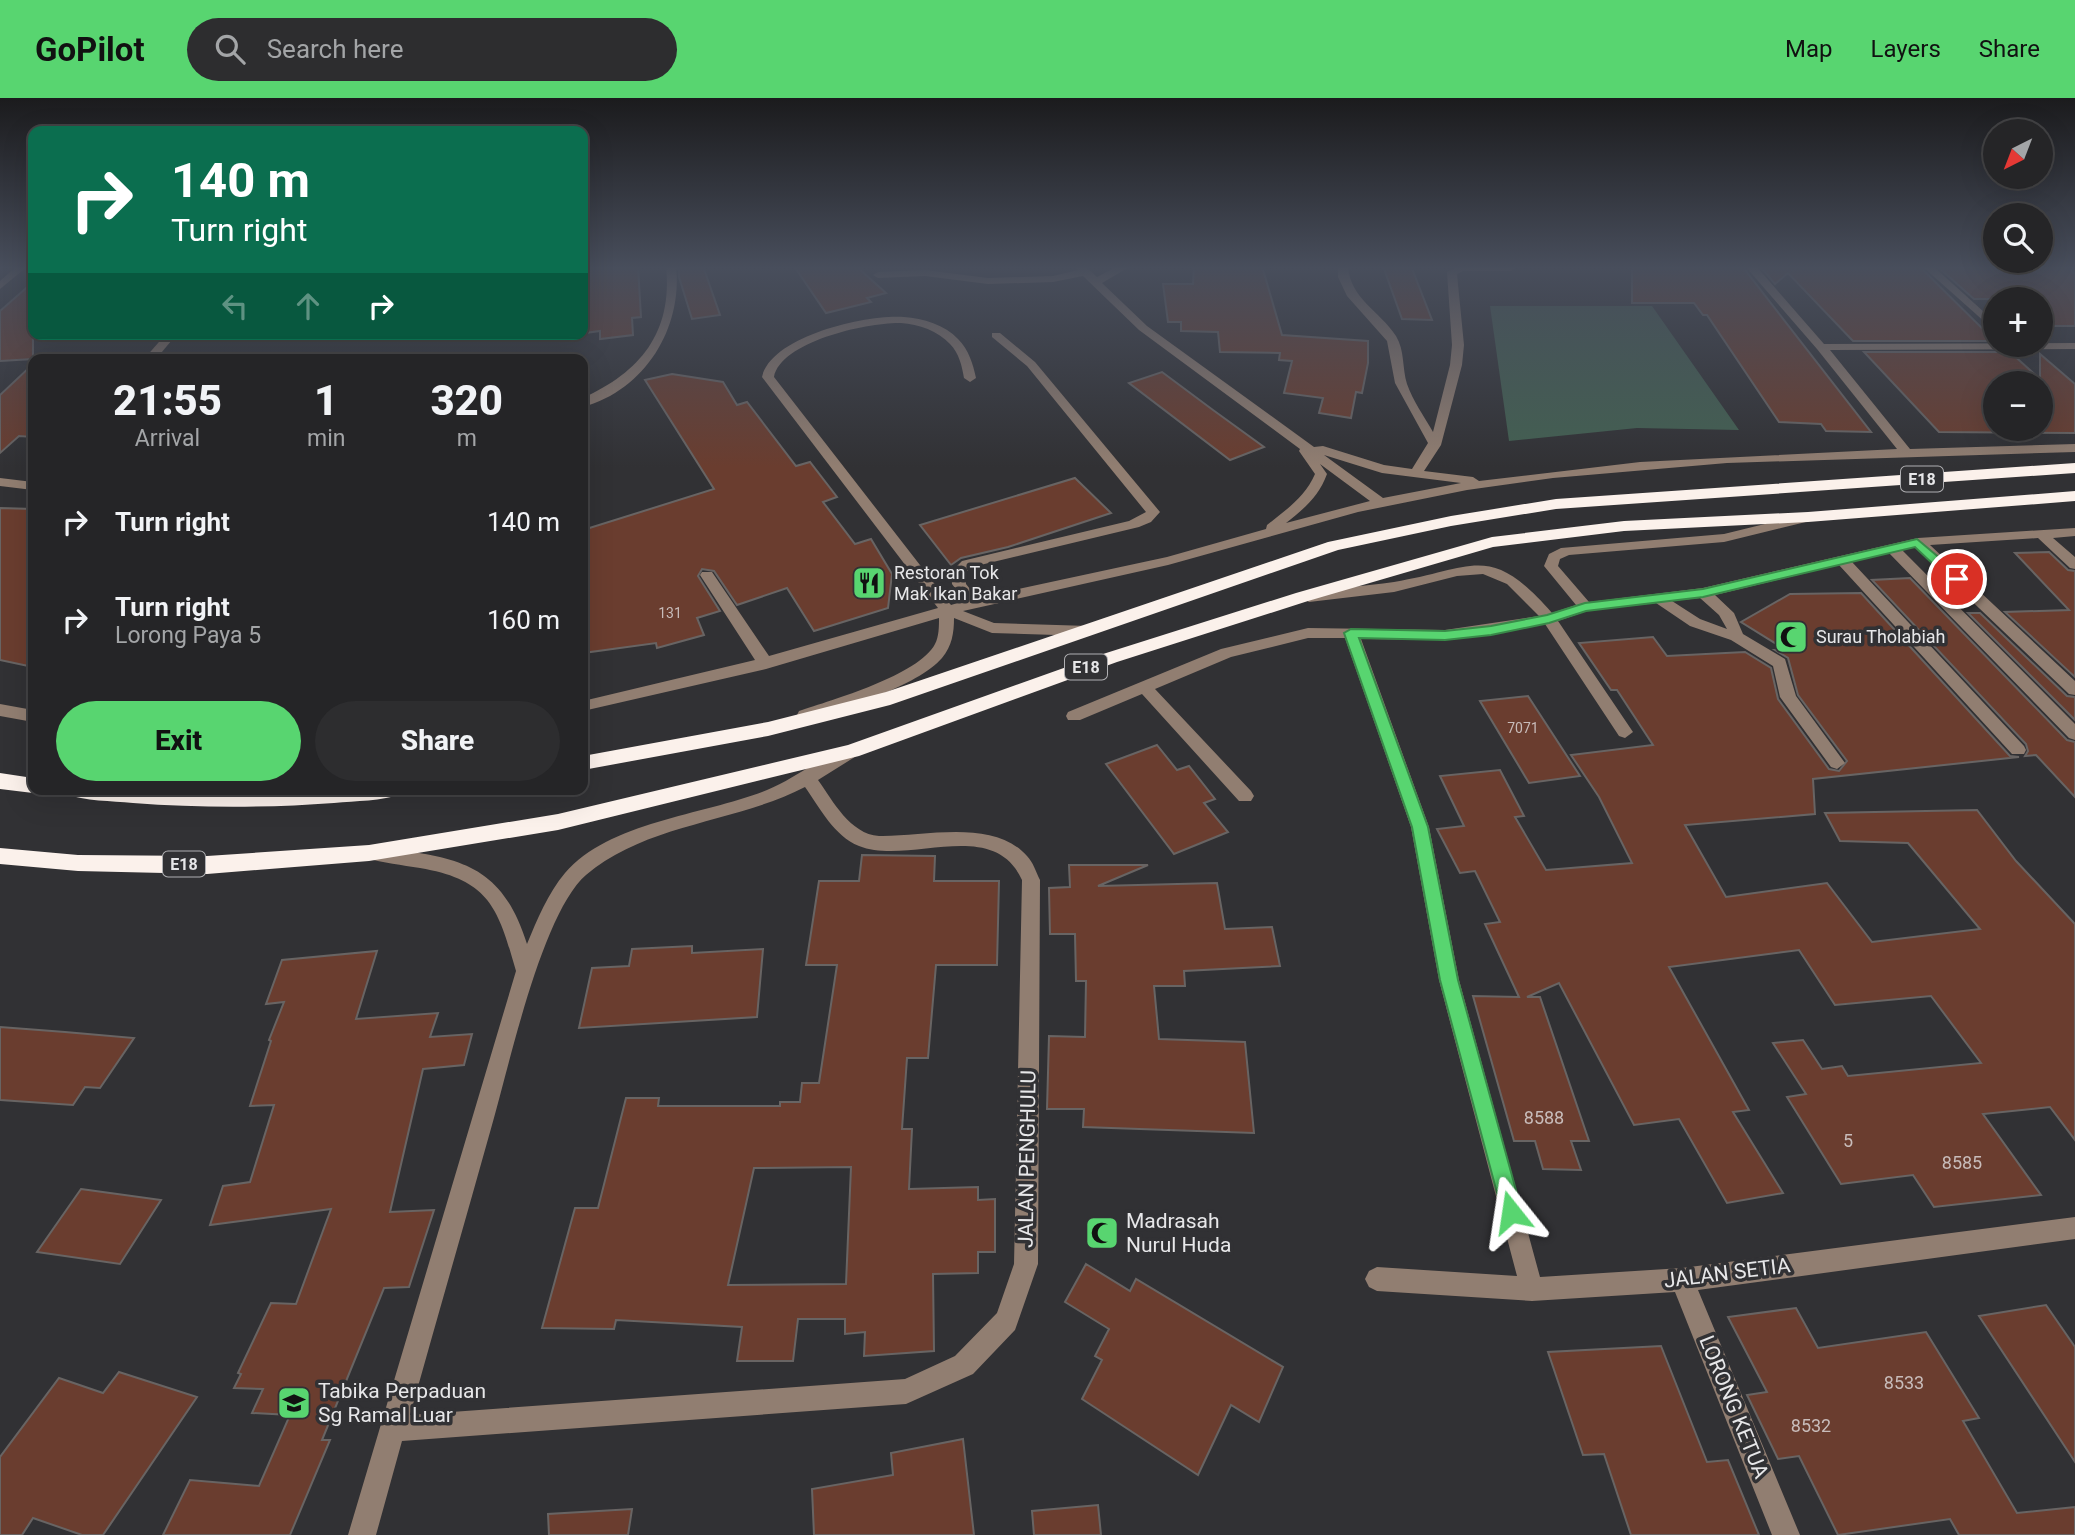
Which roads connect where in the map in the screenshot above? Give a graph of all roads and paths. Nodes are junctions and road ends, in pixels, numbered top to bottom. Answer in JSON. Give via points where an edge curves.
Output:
{"nodes":[{"id":1,"x":662,"y":333,"type":"edge"},
{"id":2,"x":835,"y":333,"type":"edge"},
{"id":3,"x":939,"y":333,"type":"edge"},
{"id":4,"x":1150,"y":333,"type":"edge"},
{"id":5,"x":1388,"y":333,"type":"edge"},
{"id":6,"x":1457,"y":333,"type":"edge"},
{"id":7,"x":1809,"y":333,"type":"edge"},
{"id":8,"x":996,"y":335,"type":"dead end"},
{"id":9,"x":167,"y":340,"type":"edge"},
{"id":10,"x":1983,"y":346,"type":"edge"},
{"id":11,"x":2053,"y":346,"type":"edge"},
{"id":12,"x":2075,"y":346,"type":"edge"},
{"id":13,"x":1821,"y":347,"type":"junction"},
{"id":14,"x":154,"y":354,"type":"edge"},
{"id":15,"x":970,"y":378,"type":"dead end"},
{"id":16,"x":588,"y":400,"type":"edge"},
{"id":17,"x":1300,"y":442,"type":"junction"},
{"id":18,"x":1435,"y":445,"type":"junction"},
{"id":19,"x":2075,"y":448,"type":"edge"},
{"id":20,"x":1907,"y":453,"type":"junction"},
{"id":21,"x":2075,"y":468,"type":"edge"},
{"id":22,"x":1415,"y":475,"type":"junction"},
{"id":23,"x":0,"y":482,"type":"edge"},
{"id":24,"x":1492,"y":484,"type":"junction"},
{"id":25,"x":28,"y":485,"type":"edge"},
{"id":26,"x":2075,"y":496,"type":"edge"},
{"id":27,"x":1382,"y":503,"type":"junction"},
{"id":28,"x":1808,"y":517,"type":"junction"},
{"id":29,"x":2075,"y":532,"type":"edge"},
{"id":30,"x":1266,"y":533,"type":"junction"},
{"id":31,"x":2041,"y":534,"type":"junction"},
{"id":32,"x":1917,"y":542,"type":"junction"},
{"id":33,"x":1893,"y":549,"type":"junction"},
{"id":34,"x":1842,"y":560,"type":"junction"},
{"id":35,"x":2075,"y":565,"type":"edge"},
{"id":36,"x":707,"y":575,"type":"dead end"},
{"id":37,"x":1703,"y":593,"type":"junction"},
{"id":38,"x":1302,"y":597,"type":"junction"},
{"id":39,"x":1659,"y":598,"type":"junction"},
{"id":40,"x":973,"y":603,"type":"junction"},
{"id":41,"x":1585,"y":607,"type":"junction"},
{"id":42,"x":947,"y":610,"type":"junction"},
{"id":43,"x":1549,"y":619,"type":"junction"},
{"id":44,"x":1092,"y":631,"type":"junction"},
{"id":45,"x":1351,"y":633,"type":"junction"},
{"id":46,"x":1736,"y":637,"type":"junction"},
{"id":47,"x":766,"y":664,"type":"junction"},
{"id":48,"x":1144,"y":688,"type":"junction"},
{"id":49,"x":2075,"y":690,"type":"edge"},
{"id":50,"x":588,"y":705,"type":"edge"},
{"id":51,"x":0,"y":710,"type":"edge"},
{"id":52,"x":28,"y":715,"type":"edge"},
{"id":53,"x":1074,"y":716,"type":"dead end"},
{"id":54,"x":768,"y":729,"type":"junction"},
{"id":55,"x":1625,"y":732,"type":"dead end"},
{"id":56,"x":2075,"y":734,"type":"edge"},
{"id":57,"x":2018,"y":750,"type":"dead end"},
{"id":58,"x":852,"y":751,"type":"junction"},
{"id":59,"x":588,"y":762,"type":"edge"},
{"id":60,"x":1837,"y":763,"type":"dead end"},
{"id":61,"x":808,"y":778,"type":"junction"},
{"id":62,"x":0,"y":781,"type":"edge"},
{"id":63,"x":28,"y":784,"type":"edge"},
{"id":64,"x":132,"y":795,"type":"edge"},
{"id":65,"x":349,"y":795,"type":"edge"},
{"id":66,"x":1245,"y":796,"type":"dead end"},
{"id":67,"x":369,"y":853,"type":"junction"},
{"id":68,"x":0,"y":856,"type":"edge"},
{"id":69,"x":526,"y":971,"type":"junction"},
{"id":70,"x":2075,"y":1228,"type":"edge"},
{"id":71,"x":1377,"y":1279,"type":"dead end"},
{"id":72,"x":1682,"y":1280,"type":"junction"},
{"id":73,"x":1532,"y":1289,"type":"junction"},
{"id":74,"x":393,"y":1429,"type":"junction"},
{"id":75,"x":362,"y":1535,"type":"edge"},
{"id":76,"x":1786,"y":1535,"type":"edge"}],
"edges":[{"from":1,"to":16,"type":"street","via":[[649,355],[618,385]]},
{"from":2,"to":42,"type":"street","via":[[789,350],[772,364],[768,377]]},
{"from":3,"to":15,"type":"street","via":[[962,351]]},
{"from":4,"to":17,"type":"street"},
{"from":5,"to":18,"type":"street","via":[[1395,345],[1401,383]]},
{"from":6,"to":18,"type":"street","via":[[1456,365]]},
{"from":7,"to":13,"type":"street"},
{"from":8,"to":40,"type":"street","via":[[1031,364],[1153,512],[1134,524],[967,564],[957,580]]},
{"from":9,"to":14,"type":"street"},
{"from":10,"to":13,"type":"street"},
{"from":11,"to":12,"type":"street"},
{"from":13,"to":20,"type":"street"},
{"from":17,"to":22,"type":"street","via":[[1350,460]]},
{"from":17,"to":27,"type":"street"},
{"from":17,"to":30,"type":"street","via":[[1321,474],[1303,503]]},
{"from":18,"to":22,"type":"street"},
{"from":19,"to":20,"type":"street"},
{"from":20,"to":24,"type":"street","via":[[1611,467]]},
{"from":21,"to":44,"type":"highway","number":"E18","via":[[1556,504],[1334,546]]},
{"from":22,"to":24,"type":"street"},
{"from":23,"to":25,"type":"street"},
{"from":24,"to":27,"type":"street"},
{"from":26,"to":28,"type":"highway","number":"E18"},
{"from":27,"to":30,"type":"street"},
{"from":28,"to":38,"type":"highway","number":"E18","via":[[1624,526],[1492,542]]},
{"from":28,"to":41,"type":"street","via":[[1724,538],[1566,551],[1554,556],[1551,566]]},
{"from":29,"to":31,"type":"street"},
{"from":30,"to":40,"type":"street","via":[[1139,568]]},
{"from":31,"to":32,"type":"street"},
{"from":31,"to":35,"type":"street"},
{"from":32,"to":33,"type":"street"},
{"from":32,"to":49,"type":"street"},
{"from":33,"to":34,"type":"street"},
{"from":33,"to":56,"type":"street"},
{"from":34,"to":37,"type":"street"},
{"from":34,"to":57,"type":"street"},
{"from":36,"to":47,"type":"street"},
{"from":37,"to":39,"type":"street"},
{"from":37,"to":46,"type":"street","via":[[1734,622]]},
{"from":38,"to":43,"type":"street","via":[[1394,587],[1467,571],[1493,571],[1511,579]]},
{"from":38,"to":58,"type":"highway","number":"E18","via":[[1110,658]]},
{"from":39,"to":41,"type":"street"},
{"from":39,"to":46,"type":"street","via":[[1682,618]]},
{"from":40,"to":42,"type":"street"},
{"from":41,"to":43,"type":"street"},
{"from":42,"to":44,"type":"street","via":[[992,628]]},
{"from":42,"to":47,"type":"street"},
{"from":42,"to":54,"type":"street","via":[[944,643],[934,657],[906,677]]},
{"from":43,"to":45,"type":"street","via":[[1445,635]]},
{"from":43,"to":55,"type":"street"},
{"from":44,"to":54,"type":"highway","number":"E18","via":[[890,698]]},
{"from":45,"to":48,"type":"street","via":[[1308,633],[1268,641],[1226,653]]},
{"from":45,"to":73,"type":"street","via":[[1420,827],[1449,980]]},
{"from":46,"to":60,"type":"street","via":[[1780,663],[1788,697]]},
{"from":47,"to":50,"type":"street"},
{"from":48,"to":53,"type":"street"},
{"from":48,"to":66,"type":"street"},
{"from":51,"to":52,"type":"street"},
{"from":54,"to":59,"type":"highway","number":"E18"},
{"from":58,"to":61,"type":"street"},
{"from":58,"to":67,"type":"highway","number":"E18","via":[[558,822]]},
{"from":61,"to":69,"type":"street","via":[[772,795],[633,838],[577,872],[555,904]]},
{"from":61,"to":74,"type":"street","name":"JALAN PENGHULU","via":[[846,829],[863,841],[1000,844],[1019,855],[1028,868],[1026,1264],[1006,1321],[964,1365],[906,1391]]},
{"from":62,"to":63,"type":"highway"},
{"from":64,"to":65,"type":"highway"},
{"from":67,"to":68,"type":"highway","number":"E18","via":[[207,865],[78,863]]},
{"from":67,"to":69,"type":"street","via":[[449,866],[486,883],[508,915]]},
{"from":69,"to":74,"type":"street"},
{"from":70,"to":72,"type":"street","name":"JALAN SETIA"},
{"from":71,"to":73,"type":"street","name":"JALAN SETIA"},
{"from":72,"to":73,"type":"street","name":"JALAN SETIA"},
{"from":72,"to":76,"type":"street","name":"LORONG KETUA"},
{"from":74,"to":75,"type":"street"}]}
